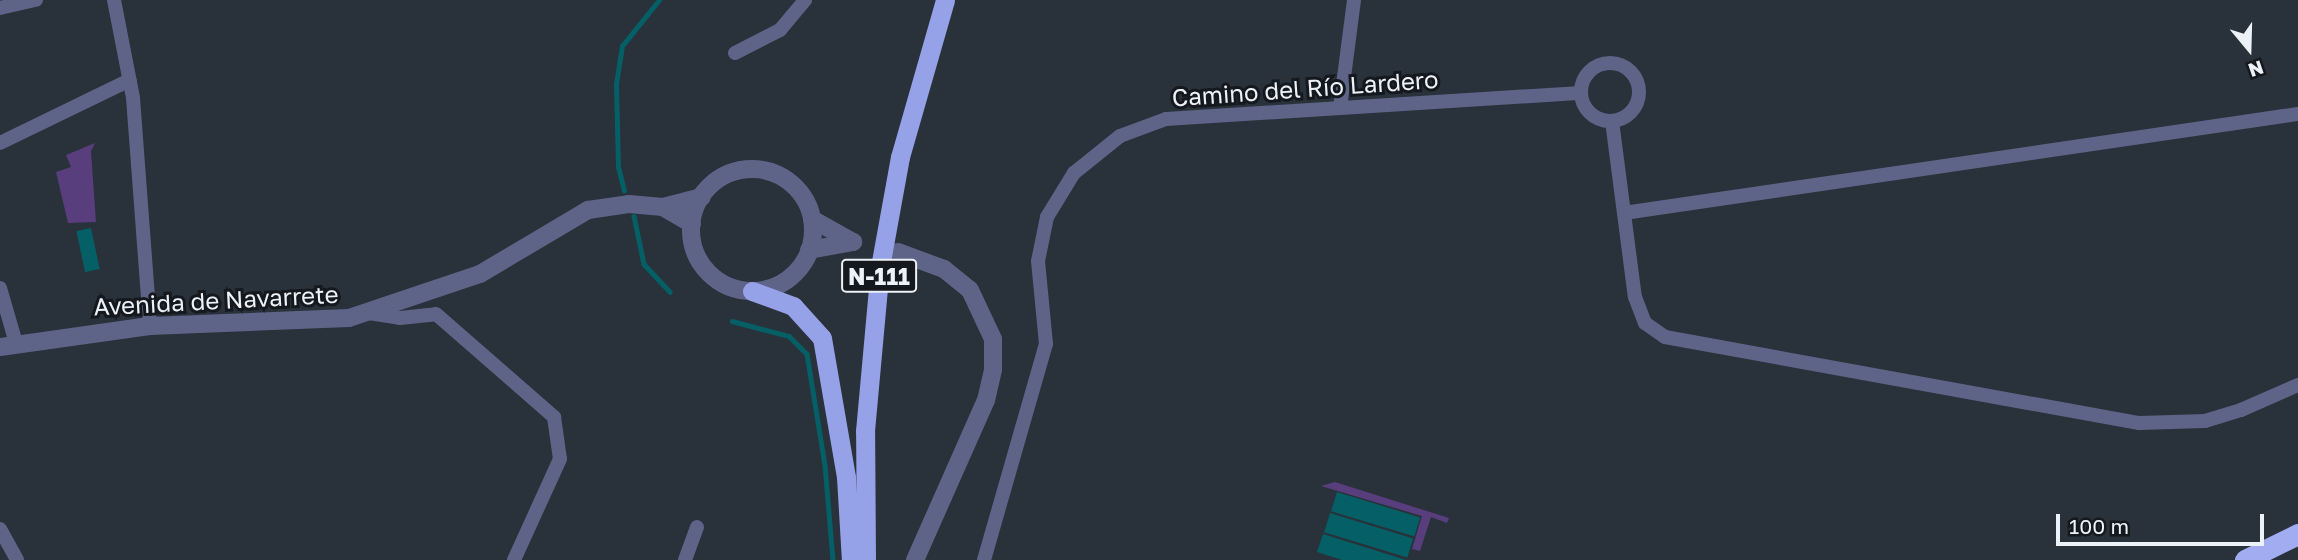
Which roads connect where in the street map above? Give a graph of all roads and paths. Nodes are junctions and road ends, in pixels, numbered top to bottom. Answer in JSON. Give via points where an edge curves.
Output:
{"nodes":[{"id":1,"x":36,"y":0,"type":"edge"},
{"id":2,"x":114,"y":0,"type":"edge"},
{"id":3,"x":805,"y":0,"type":"edge"},
{"id":4,"x":945,"y":0,"type":"edge"},
{"id":5,"x":1354,"y":0,"type":"edge"},
{"id":6,"x":0,"y":8,"type":"edge"},
{"id":7,"x":735,"y":53,"type":"dead end"},
{"id":8,"x":130,"y":80,"type":"junction"},
{"id":9,"x":1581,"y":93,"type":"junction"},
{"id":10,"x":1340,"y":108,"type":"junction"},
{"id":11,"x":2298,"y":114,"type":"edge"},
{"id":12,"x":1612,"y":121,"type":"junction"},
{"id":13,"x":0,"y":143,"type":"edge"},
{"id":14,"x":702,"y":197,"type":"junction"},
{"id":15,"x":663,"y":208,"type":"junction"},
{"id":16,"x":1624,"y":213,"type":"junction"},
{"id":17,"x":812,"y":219,"type":"junction"},
{"id":18,"x":692,"y":225,"type":"junction"},
{"id":19,"x":809,"y":250,"type":"junction"},
{"id":20,"x":898,"y":252,"type":"dead end"},
{"id":21,"x":0,"y":288,"type":"edge"},
{"id":22,"x":752,"y":291,"type":"junction"},
{"id":23,"x":369,"y":313,"type":"junction"},
{"id":24,"x":150,"y":326,"type":"junction"},
{"id":25,"x":8,"y":345,"type":"edge"},
{"id":26,"x":2298,"y":384,"type":"edge"},
{"id":27,"x":697,"y":527,"type":"dead end"},
{"id":28,"x":0,"y":529,"type":"edge"},
{"id":29,"x":2298,"y":534,"type":"edge"},
{"id":30,"x":17,"y":560,"type":"edge"},
{"id":31,"x":514,"y":560,"type":"edge"},
{"id":32,"x":685,"y":560,"type":"edge"},
{"id":33,"x":851,"y":560,"type":"edge"},
{"id":34,"x":866,"y":560,"type":"edge"},
{"id":35,"x":915,"y":560,"type":"edge"},
{"id":36,"x":984,"y":560,"type":"edge"},
{"id":37,"x":2245,"y":560,"type":"edge"}],
"edges":[{"from":1,"to":6,"type":"street"},
{"from":2,"to":8,"type":"street"},
{"from":3,"to":7,"type":"street","via":[[772,35]]},
{"from":4,"to":34,"type":"highway","number":"N-111","via":[[900,157],[880,267],[866,418]]},
{"from":5,"to":10,"type":"street"},
{"from":8,"to":13,"type":"street"},
{"from":8,"to":24,"type":"street"},
{"from":9,"to":10,"type":"street","name":"Camino del Río Lardero"},
{"from":9,"to":12,"type":"street","via":[[1587,110]]},
{"from":9,"to":12,"type":"street","via":[[1587,74],[1605,63],[1625,67],[1633,74],[1637,103],[1631,112]]},
{"from":10,"to":36,"type":"street","name":"Camino del Río Lardero","via":[[1166,119],[1120,136],[1074,173],[1047,217],[1038,261],[1046,344]]},
{"from":11,"to":16,"type":"street"},
{"from":12,"to":16,"type":"street"},
{"from":14,"to":15,"type":"street"},
{"from":14,"to":17,"type":"street","via":[[728,175],[762,170],[782,177],[798,190]]},
{"from":14,"to":18,"type":"street"},
{"from":15,"to":18,"type":"street"},
{"from":15,"to":23,"type":"street","name":"Avenida de Navarrete","via":[[629,204],[588,210],[480,274]]},
{"from":16,"to":26,"type":"street","via":[[1640,314],[1665,337],[2138,423],[2205,421],[2241,411]]},
{"from":17,"to":19,"type":"street"},
{"from":17,"to":19,"type":"street","via":[[861,244]]},
{"from":18,"to":22,"type":"street","via":[[695,252],[708,271],[726,285]]},
{"from":19,"to":22,"type":"street","via":[[791,277],[771,288]]},
{"from":20,"to":35,"type":"street","via":[[944,269],[970,290],[993,339],[993,370],[986,400]]},
{"from":21,"to":25,"type":"street"},
{"from":22,"to":33,"type":"highway","via":[[793,306],[822,338],[846,477]]},
{"from":23,"to":24,"type":"street","name":"Avenida de Navarrete","via":[[323,322]]},
{"from":23,"to":31,"type":"street","via":[[400,318],[436,314],[554,417],[560,459]]},
{"from":24,"to":25,"type":"street","name":"Avenida de Navarrete"},
{"from":27,"to":32,"type":"street"},
{"from":28,"to":30,"type":"street"},
{"from":29,"to":37,"type":"highway"}]}
